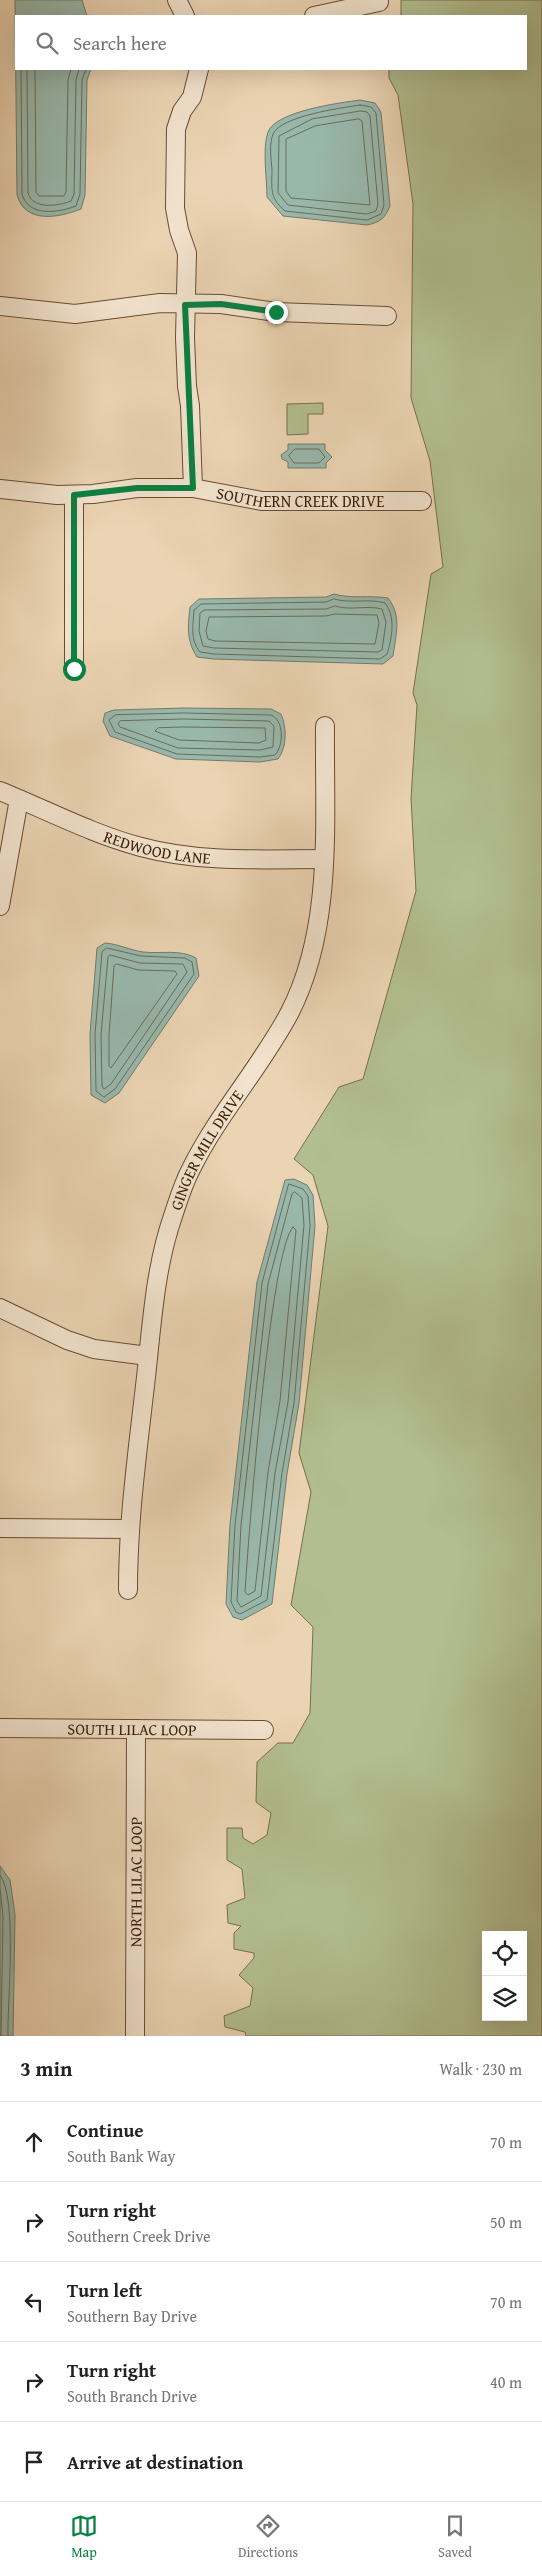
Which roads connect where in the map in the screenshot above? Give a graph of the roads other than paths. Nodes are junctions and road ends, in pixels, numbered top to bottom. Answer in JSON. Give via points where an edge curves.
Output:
{"nodes":[{"id":1,"x":177,"y":0,"type":"edge"},
{"id":2,"x":379,"y":2,"type":"dead end"},
{"id":3,"x":184,"y":15,"type":"edge"},
{"id":4,"x":319,"y":15,"type":"edge"},
{"id":5,"x":199,"y":70,"type":"edge"},
{"id":6,"x":185,"y":305,"type":"junction"},
{"id":7,"x":0,"y":306,"type":"edge"},
{"id":8,"x":387,"y":316,"type":"dead end"},
{"id":9,"x":193,"y":488,"type":"junction"},
{"id":10,"x":0,"y":489,"type":"edge"},
{"id":11,"x":74,"y":495,"type":"junction"},
{"id":12,"x":422,"y":502,"type":"dead end"},
{"id":13,"x":74,"y":669,"type":"dead end"},
{"id":14,"x":325,"y":726,"type":"dead end"},
{"id":15,"x":0,"y":791,"type":"edge"},
{"id":16,"x":19,"y":799,"type":"junction"},
{"id":17,"x":324,"y":859,"type":"junction"},
{"id":18,"x":0,"y":906,"type":"edge"},
{"id":19,"x":0,"y":1308,"type":"edge"},
{"id":20,"x":148,"y":1356,"type":"junction"},
{"id":21,"x":0,"y":1528,"type":"edge"},
{"id":22,"x":128,"y":1529,"type":"junction"},
{"id":23,"x":128,"y":1590,"type":"dead end"},
{"id":24,"x":0,"y":1728,"type":"edge"},
{"id":25,"x":136,"y":1729,"type":"junction"},
{"id":26,"x":264,"y":1730,"type":"dead end"},
{"id":27,"x":134,"y":2036,"type":"edge"}],
"edges":[{"from":1,"to":3,"type":"street"},
{"from":2,"to":4,"type":"street"},
{"from":5,"to":6,"type":"street","via":[[192,97],[176,129],[175,208],[187,253]]},
{"from":6,"to":7,"type":"street","via":[[160,303],[75,314]]},
{"from":6,"to":8,"type":"street","via":[[221,304],[276,312]]},
{"from":6,"to":9,"type":"street"},
{"from":9,"to":11,"type":"street","name":"SOUTHERN CREEK DRIVE","via":[[137,488]]},
{"from":9,"to":12,"type":"street","name":"SOUTHERN CREEK DRIVE","via":[[262,501]]},
{"from":10,"to":11,"type":"street","name":"SOUTHERN CREEK DRIVE"},
{"from":11,"to":13,"type":"street"},
{"from":14,"to":17,"type":"street","name":"GINGER MILL DRIVE"},
{"from":15,"to":16,"type":"street","name":"REDWOOD LANE"},
{"from":16,"to":17,"type":"street","name":"REDWOOD LANE","via":[[89,830],[143,848],[228,859]]},
{"from":16,"to":18,"type":"street"},
{"from":17,"to":20,"type":"street","name":"GINGER MILL DRIVE","via":[[320,910],[310,959],[291,1010],[262,1061],[190,1170],[172,1218],[159,1267]]},
{"from":19,"to":20,"type":"street","via":[[94,1349]]},
{"from":20,"to":22,"type":"street","name":"GINGER MILL DRIVE"},
{"from":21,"to":22,"type":"street"},
{"from":22,"to":23,"type":"street","name":"GINGER MILL DRIVE"},
{"from":24,"to":25,"type":"street","name":"SOUTH LILAC LOOP"},
{"from":25,"to":26,"type":"street","name":"SOUTH LILAC LOOP"},
{"from":25,"to":27,"type":"street","name":"NORTH LILAC LOOP"}]}
